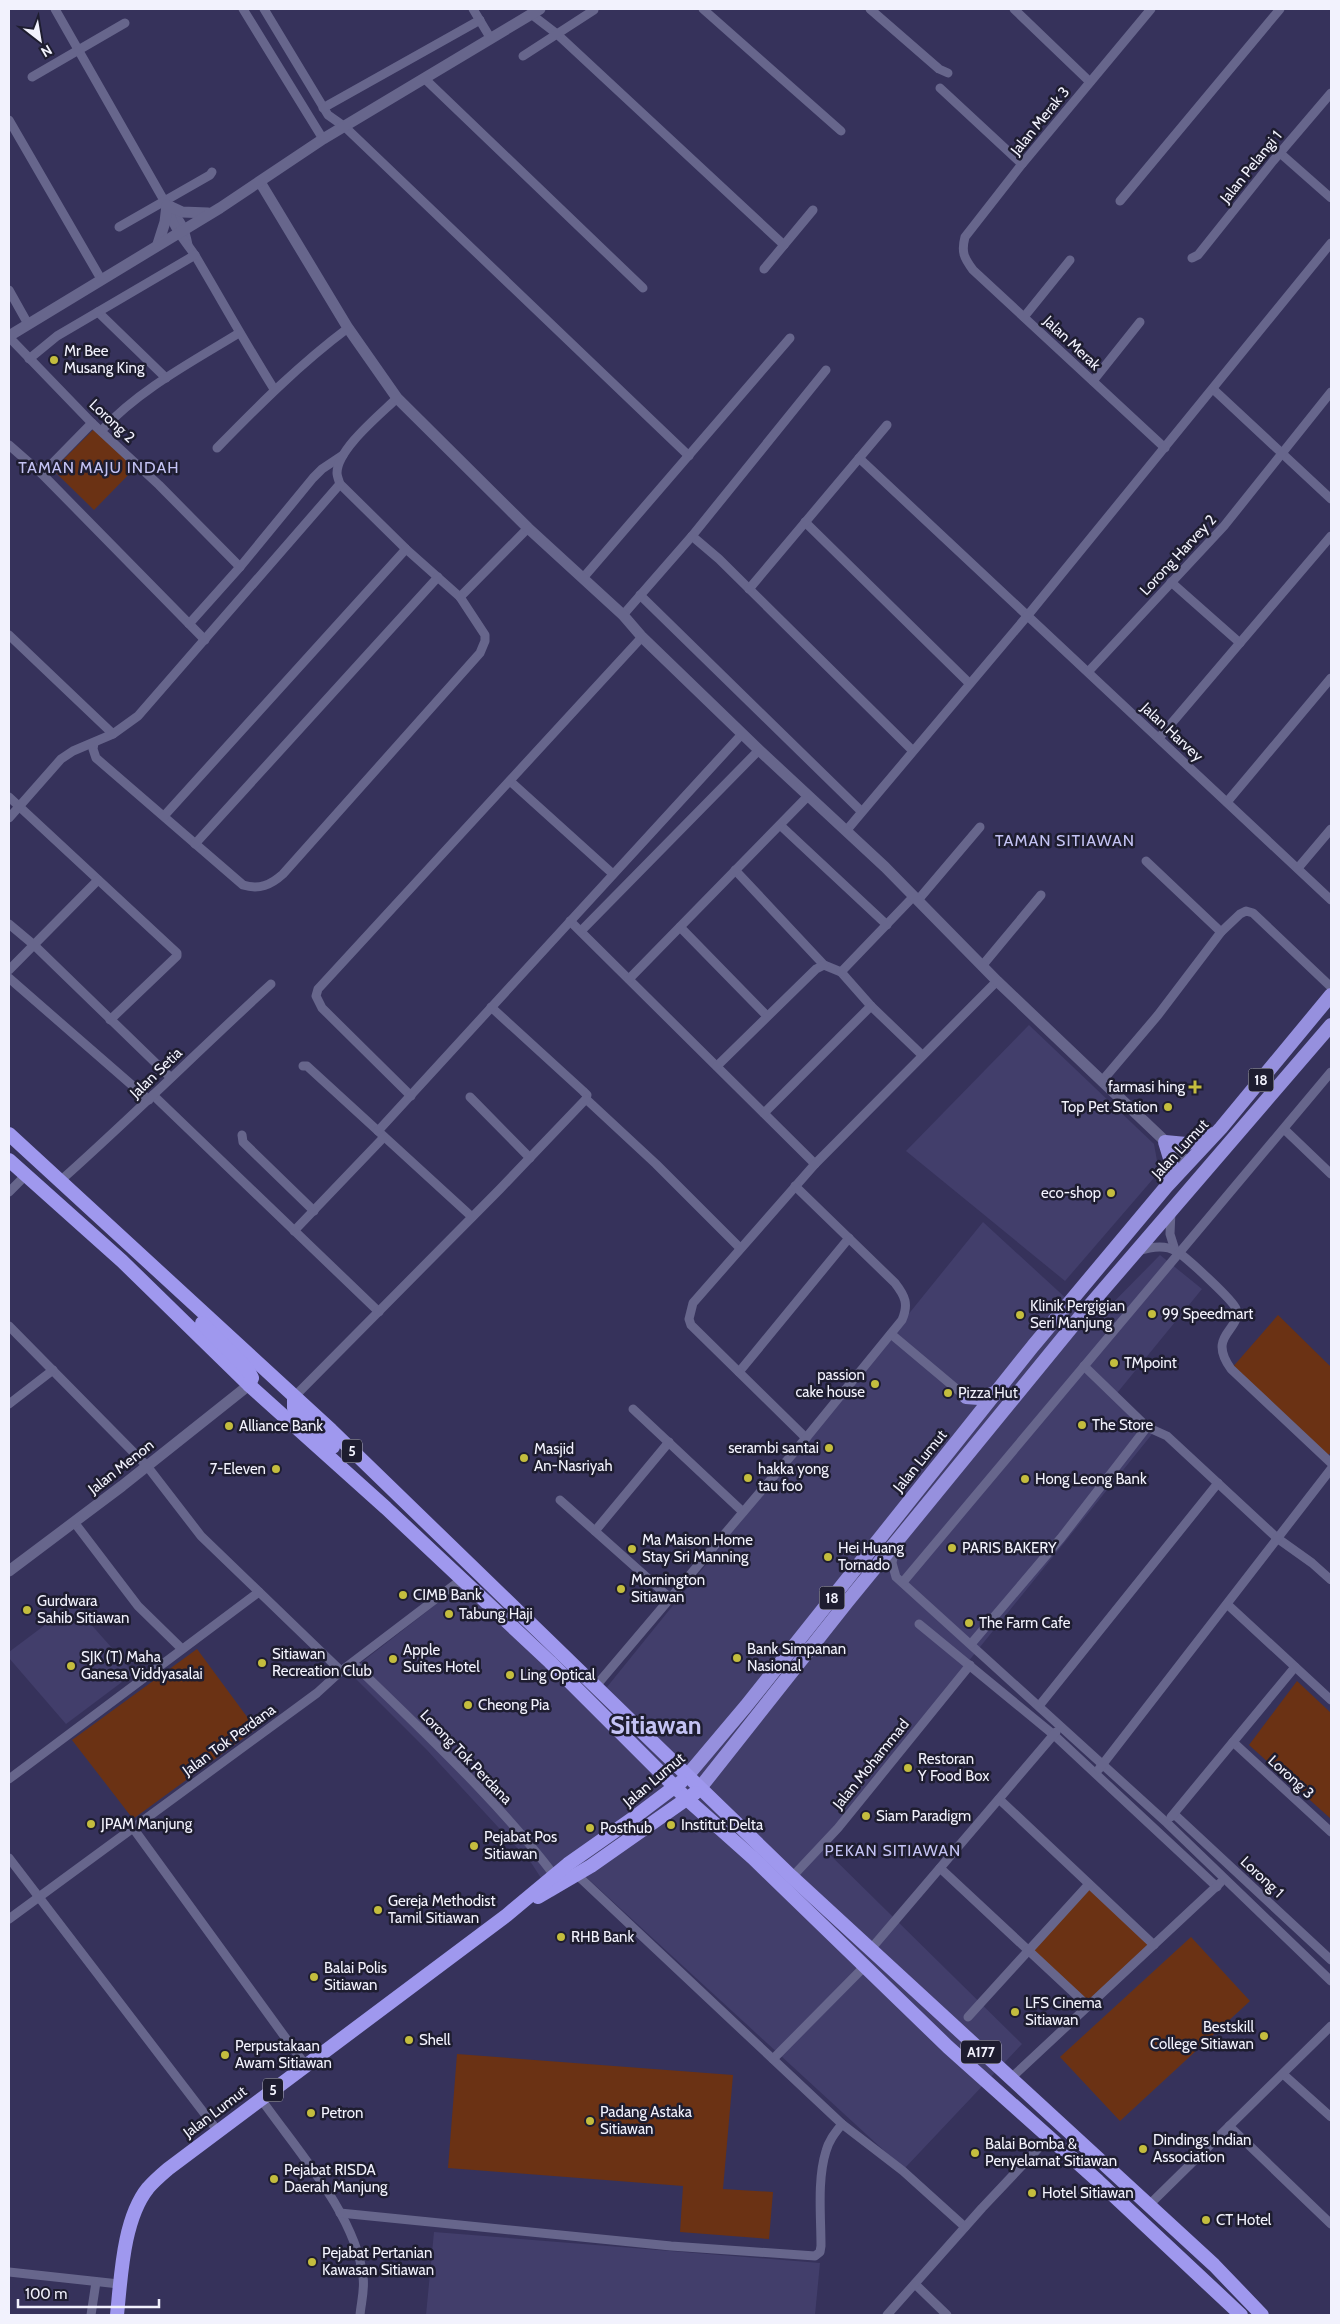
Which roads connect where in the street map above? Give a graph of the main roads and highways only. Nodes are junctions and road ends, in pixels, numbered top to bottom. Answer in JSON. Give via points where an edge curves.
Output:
{"nodes":[{"id":1,"x":1331,"y":995,"type":"edge"},
{"id":2,"x":1331,"y":1025,"type":"edge"},
{"id":3,"x":1221,"y":1128,"type":"junction"},
{"id":4,"x":9,"y":1134,"type":"edge"},
{"id":5,"x":9,"y":1144,"type":"edge"},
{"id":6,"x":1224,"y":1152,"type":"junction"},
{"id":7,"x":9,"y":1160,"type":"edge"},
{"id":8,"x":1188,"y":1163,"type":"junction"},
{"id":9,"x":25,"y":1176,"type":"junction"},
{"id":10,"x":60,"y":1181,"type":"junction"},
{"id":11,"x":1166,"y":1187,"type":"junction"},
{"id":12,"x":1182,"y":1199,"type":"junction"},
{"id":13,"x":122,"y":1262,"type":"junction"},
{"id":14,"x":1103,"y":1289,"type":"junction"},
{"id":15,"x":189,"y":1299,"type":"junction"},
{"id":16,"x":1070,"y":1302,"type":"junction"},
{"id":17,"x":1065,"y":1337,"type":"junction"},
{"id":18,"x":1033,"y":1346,"type":"junction"},
{"id":19,"x":249,"y":1385,"type":"junction"},
{"id":20,"x":995,"y":1393,"type":"junction"},
{"id":21,"x":294,"y":1397,"type":"junction"},
{"id":22,"x":971,"y":1423,"type":"junction"},
{"id":23,"x":386,"y":1508,"type":"junction"},
{"id":24,"x":688,"y":1776,"type":"junction"},
{"id":25,"x":676,"y":1787,"type":"junction"},
{"id":26,"x":700,"y":1788,"type":"junction"},
{"id":27,"x":688,"y":1800,"type":"junction"},
{"id":28,"x":507,"y":1915,"type":"junction"},
{"id":29,"x":118,"y":2315,"type":"edge"},
{"id":30,"x":1241,"y":2315,"type":"edge"},
{"id":31,"x":1262,"y":2315,"type":"edge"}],
"edges":[{"from":1,"to":3,"type":"main road","name":"Jalan Lumut","number":"18"},
{"from":2,"to":6,"type":"main road","name":"Jalan Lumut","number":"18"},
{"from":3,"to":8,"type":"main road","name":"Jalan Lumut","number":"18"},
{"from":3,"to":11,"type":"main road","via":[[1194,1142],[1165,1142],[1172,1165]]},
{"from":4,"to":10,"type":"highway","number":"5"},
{"from":5,"to":9,"type":"highway","via":[[28,1165]]},
{"from":6,"to":8,"type":"main road","via":[[1205,1163]]},
{"from":6,"to":12,"type":"main road","name":"Jalan Lumut","number":"18"},
{"from":7,"to":9,"type":"highway","number":"5"},
{"from":8,"to":11,"type":"main road","name":"Jalan Lumut","number":"18"},
{"from":8,"to":12,"type":"main road","via":[[1189,1182]]},
{"from":9,"to":13,"type":"highway","number":"5"},
{"from":10,"to":13,"type":"highway","via":[[60,1196],[107,1238]]},
{"from":10,"to":15,"type":"highway","number":"5"},
{"from":11,"to":16,"type":"main road","name":"Jalan Lumut","number":"18"},
{"from":12,"to":14,"type":"main road","name":"Jalan Lumut","number":"18"},
{"from":13,"to":19,"type":"highway","number":"5"},
{"from":14,"to":16,"type":"main road","via":[[1095,1299],[1080,1306]]},
{"from":14,"to":17,"type":"main road","name":"Jalan Lumut","number":"18"},
{"from":15,"to":19,"type":"highway","via":[[202,1324],[248,1370],[252,1378]]},
{"from":15,"to":21,"type":"highway","number":"5"},
{"from":16,"to":18,"type":"main road","name":"Jalan Lumut","number":"18"},
{"from":17,"to":18,"type":"main road","via":[[1049,1334]]},
{"from":17,"to":26,"type":"main road","name":"Jalan Lumut","number":"18"},
{"from":18,"to":20,"type":"main road","name":"Jalan Lumut","number":"18"},
{"from":19,"to":23,"type":"highway","number":"5"},
{"from":20,"to":22,"type":"main road","name":"Jalan Lumut","number":"18"},
{"from":20,"to":22,"type":"main road","via":[[979,1398],[966,1397],[973,1410]]},
{"from":21,"to":23,"type":"highway","via":[[294,1408],[298,1414]]},
{"from":21,"to":24,"type":"highway","number":"5"},
{"from":22,"to":24,"type":"main road","name":"Jalan Lumut","number":"18"},
{"from":23,"to":25,"type":"highway","number":"5","via":[[550,1662]]},
{"from":24,"to":25,"type":"highway","name":"Jalan Lumut","number":"5"},
{"from":24,"to":26,"type":"highway","number":"5"},
{"from":25,"to":27,"type":"highway","number":"5"},
{"from":25,"to":28,"type":"highway","name":"Jalan Lumut","number":"5","via":[[554,1875]]},
{"from":26,"to":27,"type":"highway","name":"Jalan Lumut","number":"5"},
{"from":26,"to":31,"type":"highway","number":"A177","via":[[870,1950],[1214,2265]]},
{"from":27,"to":28,"type":"highway","name":"Jalan Lumut","number":"5"},
{"from":27,"to":30,"type":"highway","number":"A177","via":[[753,1858],[948,2047]]},
{"from":28,"to":29,"type":"highway","name":"Jalan Lumut","number":"5","via":[[217,2130],[148,2188],[130,2228],[119,2284]]}]}
